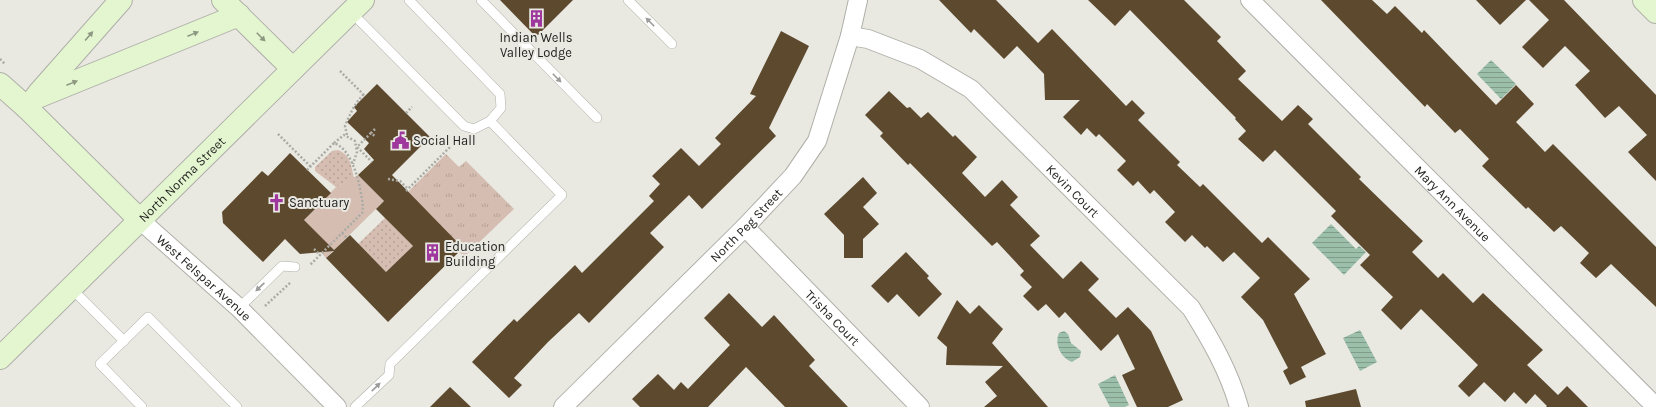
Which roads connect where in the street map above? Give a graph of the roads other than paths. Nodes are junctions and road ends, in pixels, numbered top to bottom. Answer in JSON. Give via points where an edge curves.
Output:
{"nodes":[{"id":1,"x":121,"y":0,"type":"edge"},
{"id":2,"x":223,"y":0,"type":"edge"},
{"id":3,"x":409,"y":0,"type":"edge"},
{"id":4,"x":480,"y":0,"type":"edge"},
{"id":5,"x":628,"y":0,"type":"edge"},
{"id":6,"x":858,"y":0,"type":"edge"},
{"id":7,"x":1250,"y":0,"type":"edge"},
{"id":8,"x":1644,"y":0,"type":"edge"},
{"id":9,"x":357,"y":6,"type":"edge"},
{"id":10,"x":1656,"y":12,"type":"edge"},
{"id":11,"x":239,"y":15,"type":"junction"},
{"id":12,"x":850,"y":36,"type":"junction"},
{"id":13,"x":672,"y":44,"type":"dead end"},
{"id":14,"x":293,"y":69,"type":"junction"},
{"id":15,"x":0,"y":84,"type":"edge"},
{"id":16,"x":31,"y":103,"type":"junction"},
{"id":17,"x":597,"y":118,"type":"dead end"},
{"id":18,"x":490,"y":121,"type":"junction"},
{"id":19,"x":140,"y":220,"type":"junction"},
{"id":20,"x":745,"y":227,"type":"junction"},
{"id":21,"x":295,"y":267,"type":"dead end"},
{"id":22,"x":71,"y":287,"type":"junction"},
{"id":23,"x":239,"y":308,"type":"junction"},
{"id":24,"x":124,"y":341,"type":"junction"},
{"id":25,"x":0,"y":358,"type":"edge"},
{"id":26,"x":142,"y":407,"type":"edge"},
{"id":27,"x":236,"y":407,"type":"edge"},
{"id":28,"x":337,"y":407,"type":"edge"},
{"id":29,"x":355,"y":407,"type":"edge"},
{"id":30,"x":563,"y":407,"type":"edge"},
{"id":31,"x":920,"y":407,"type":"edge"},
{"id":32,"x":1239,"y":407,"type":"edge"},
{"id":33,"x":1656,"y":407,"type":"edge"}],
"edges":[{"from":16,"to":1,"type":"street","one_way":true},
{"from":2,"to":11,"type":"street"},
{"from":3,"to":18,"type":"lane","via":[[500,94],[501,108]]},
{"from":4,"to":17,"type":"lane","one_way":true},
{"from":13,"to":5,"type":"lane","one_way":true},
{"from":6,"to":12,"type":"street","name":"North Peg Street"},
{"from":7,"to":33,"type":"street","name":"Mary Ann Avenue"},
{"from":8,"to":10,"type":"street"},
{"from":9,"to":14,"type":"street","name":"North Norma Street"},
{"from":9,"to":18,"type":"lane","via":[[464,126],[474,129]]},
{"from":11,"to":14,"type":"street","one_way":true},
{"from":16,"to":11,"type":"street","one_way":true},
{"from":12,"to":20,"type":"street","name":"North Peg Street","via":[[817,141],[793,176]]},
{"from":12,"to":32,"type":"street","name":"Kevin Court","via":[[868,39],[920,59],[971,89],[1191,308],[1215,346],[1233,386]]},
{"from":14,"to":19,"type":"street","name":"North Norma Street"},
{"from":15,"to":16,"type":"street","name":"West Felspar Avenue"},
{"from":16,"to":19,"type":"street","name":"West Felspar Avenue"},
{"from":29,"to":18,"type":"lane","one_way":true,"via":[[389,374],[390,364],[562,195]]},
{"from":19,"to":22,"type":"street","name":"North Norma Street"},
{"from":19,"to":23,"type":"street","name":"West Felspar Avenue"},
{"from":20,"to":30,"type":"street","name":"North Peg Street"},
{"from":20,"to":31,"type":"street","name":"Trisha Court"},
{"from":21,"to":23,"type":"lane","one_way":true,"via":[[282,266]]},
{"from":22,"to":24,"type":"lane"},
{"from":22,"to":25,"type":"street","name":"North Norma Street"},
{"from":23,"to":28,"type":"street","name":"West Felspar Avenue"},
{"from":24,"to":26,"type":"lane","via":[[100,364]]},
{"from":24,"to":27,"type":"lane","via":[[148,317]]}]}
